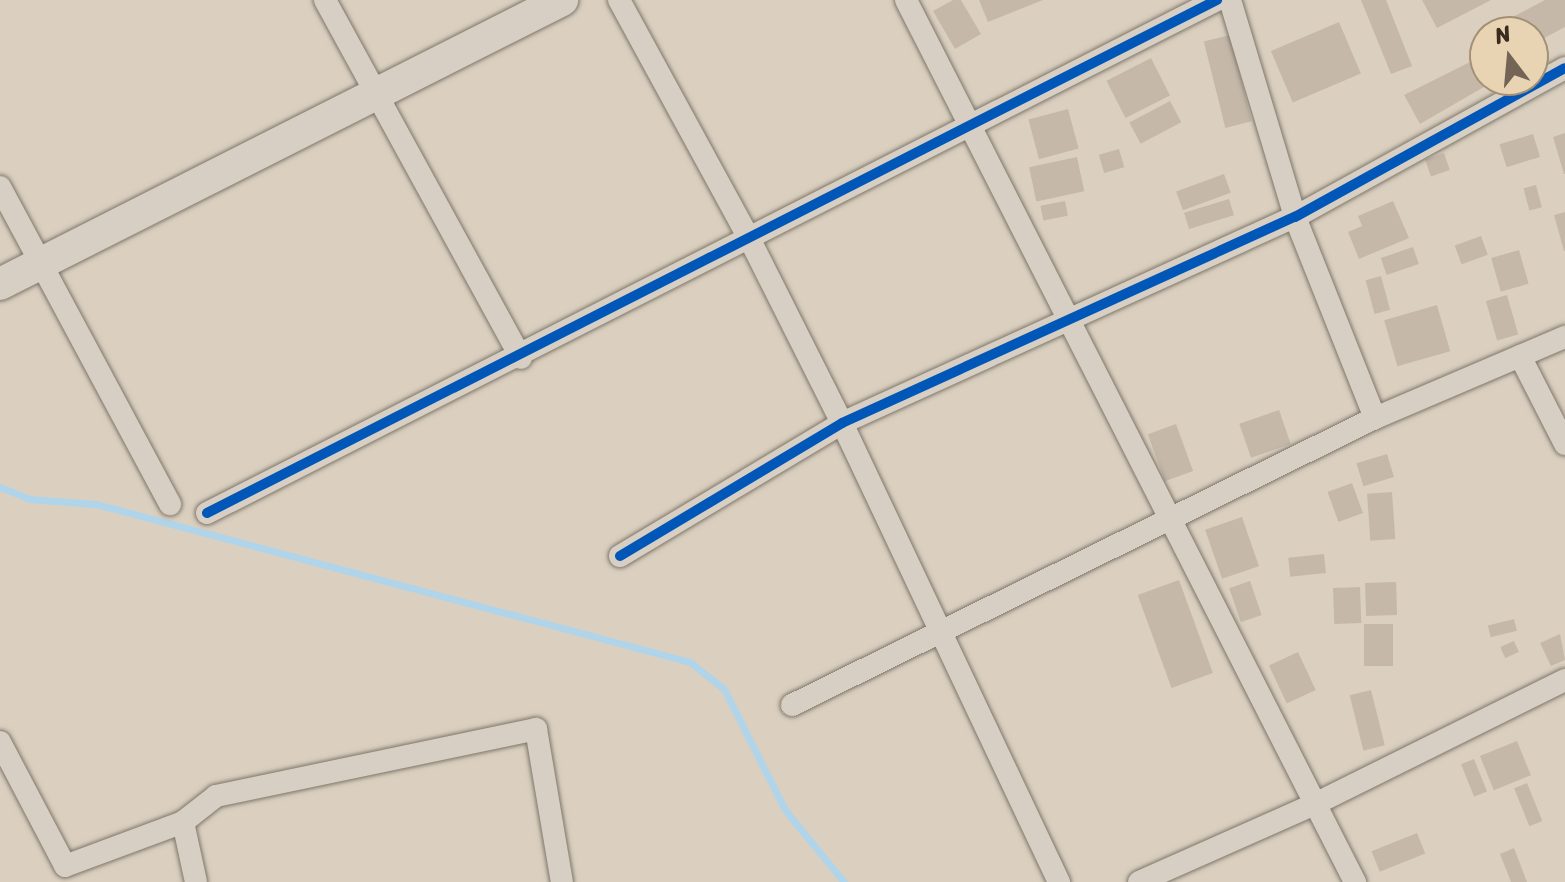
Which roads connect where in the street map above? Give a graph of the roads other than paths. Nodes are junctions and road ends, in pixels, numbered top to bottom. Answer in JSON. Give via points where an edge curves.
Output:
{"nodes":[{"id":1,"x":325,"y":0,"type":"edge"},
{"id":2,"x":562,"y":0,"type":"edge"},
{"id":3,"x":619,"y":0,"type":"edge"},
{"id":4,"x":906,"y":0,"type":"edge"},
{"id":5,"x":1217,"y":0,"type":"edge"},
{"id":6,"x":1230,"y":0,"type":"edge"},
{"id":7,"x":1565,"y":68,"type":"edge"},
{"id":8,"x":375,"y":96,"type":"junction"},
{"id":9,"x":970,"y":127,"type":"junction"},
{"id":10,"x":0,"y":187,"type":"edge"},
{"id":11,"x":1295,"y":217,"type":"junction"},
{"id":12,"x":750,"y":240,"type":"junction"},
{"id":13,"x":42,"y":264,"type":"junction"},
{"id":14,"x":0,"y":284,"type":"edge"},
{"id":15,"x":1065,"y":318,"type":"junction"},
{"id":16,"x":1565,"y":337,"type":"edge"},
{"id":17,"x":1520,"y":356,"type":"junction"},
{"id":18,"x":521,"y":358,"type":"junction"},
{"id":19,"x":1375,"y":418,"type":"junction"},
{"id":20,"x":842,"y":423,"type":"junction"},
{"id":21,"x":1565,"y":444,"type":"edge"},
{"id":22,"x":170,"y":504,"type":"dead end"},
{"id":23,"x":207,"y":513,"type":"dead end"},
{"id":24,"x":1169,"y":520,"type":"junction"},
{"id":25,"x":620,"y":556,"type":"dead end"},
{"id":26,"x":943,"y":630,"type":"junction"},
{"id":27,"x":1565,"y":680,"type":"edge"},
{"id":28,"x":792,"y":705,"type":"dead end"},
{"id":29,"x":0,"y":742,"type":"edge"},
{"id":30,"x":1315,"y":804,"type":"junction"},
{"id":31,"x":183,"y":822,"type":"junction"},
{"id":32,"x":196,"y":882,"type":"edge"},
{"id":33,"x":562,"y":882,"type":"edge"},
{"id":34,"x":1059,"y":882,"type":"edge"},
{"id":35,"x":1139,"y":882,"type":"edge"},
{"id":36,"x":1355,"y":882,"type":"edge"}],
"edges":[{"from":1,"to":8,"type":"street"},
{"from":2,"to":8,"type":"street"},
{"from":3,"to":12,"type":"street"},
{"from":4,"to":9,"type":"street"},
{"from":5,"to":9,"type":"street"},
{"from":6,"to":11,"type":"street"},
{"from":7,"to":11,"type":"street"},
{"from":8,"to":13,"type":"street"},
{"from":8,"to":18,"type":"street"},
{"from":9,"to":12,"type":"street"},
{"from":9,"to":15,"type":"street"},
{"from":10,"to":13,"type":"street"},
{"from":11,"to":15,"type":"street"},
{"from":11,"to":19,"type":"street"},
{"from":12,"to":18,"type":"street"},
{"from":12,"to":20,"type":"street"},
{"from":13,"to":14,"type":"street"},
{"from":13,"to":22,"type":"street"},
{"from":15,"to":20,"type":"street"},
{"from":15,"to":24,"type":"street"},
{"from":16,"to":17,"type":"street"},
{"from":17,"to":19,"type":"street"},
{"from":17,"to":21,"type":"street"},
{"from":18,"to":23,"type":"street"},
{"from":19,"to":24,"type":"street"},
{"from":20,"to":25,"type":"street"},
{"from":20,"to":26,"type":"street"},
{"from":24,"to":26,"type":"street"},
{"from":24,"to":30,"type":"street"},
{"from":26,"to":28,"type":"street"},
{"from":26,"to":34,"type":"street"},
{"from":27,"to":30,"type":"street"},
{"from":29,"to":31,"type":"street","via":[[65,866]]},
{"from":30,"to":35,"type":"street"},
{"from":30,"to":36,"type":"street"},
{"from":31,"to":32,"type":"street"},
{"from":31,"to":33,"type":"street","via":[[216,796],[536,729]]}]}
